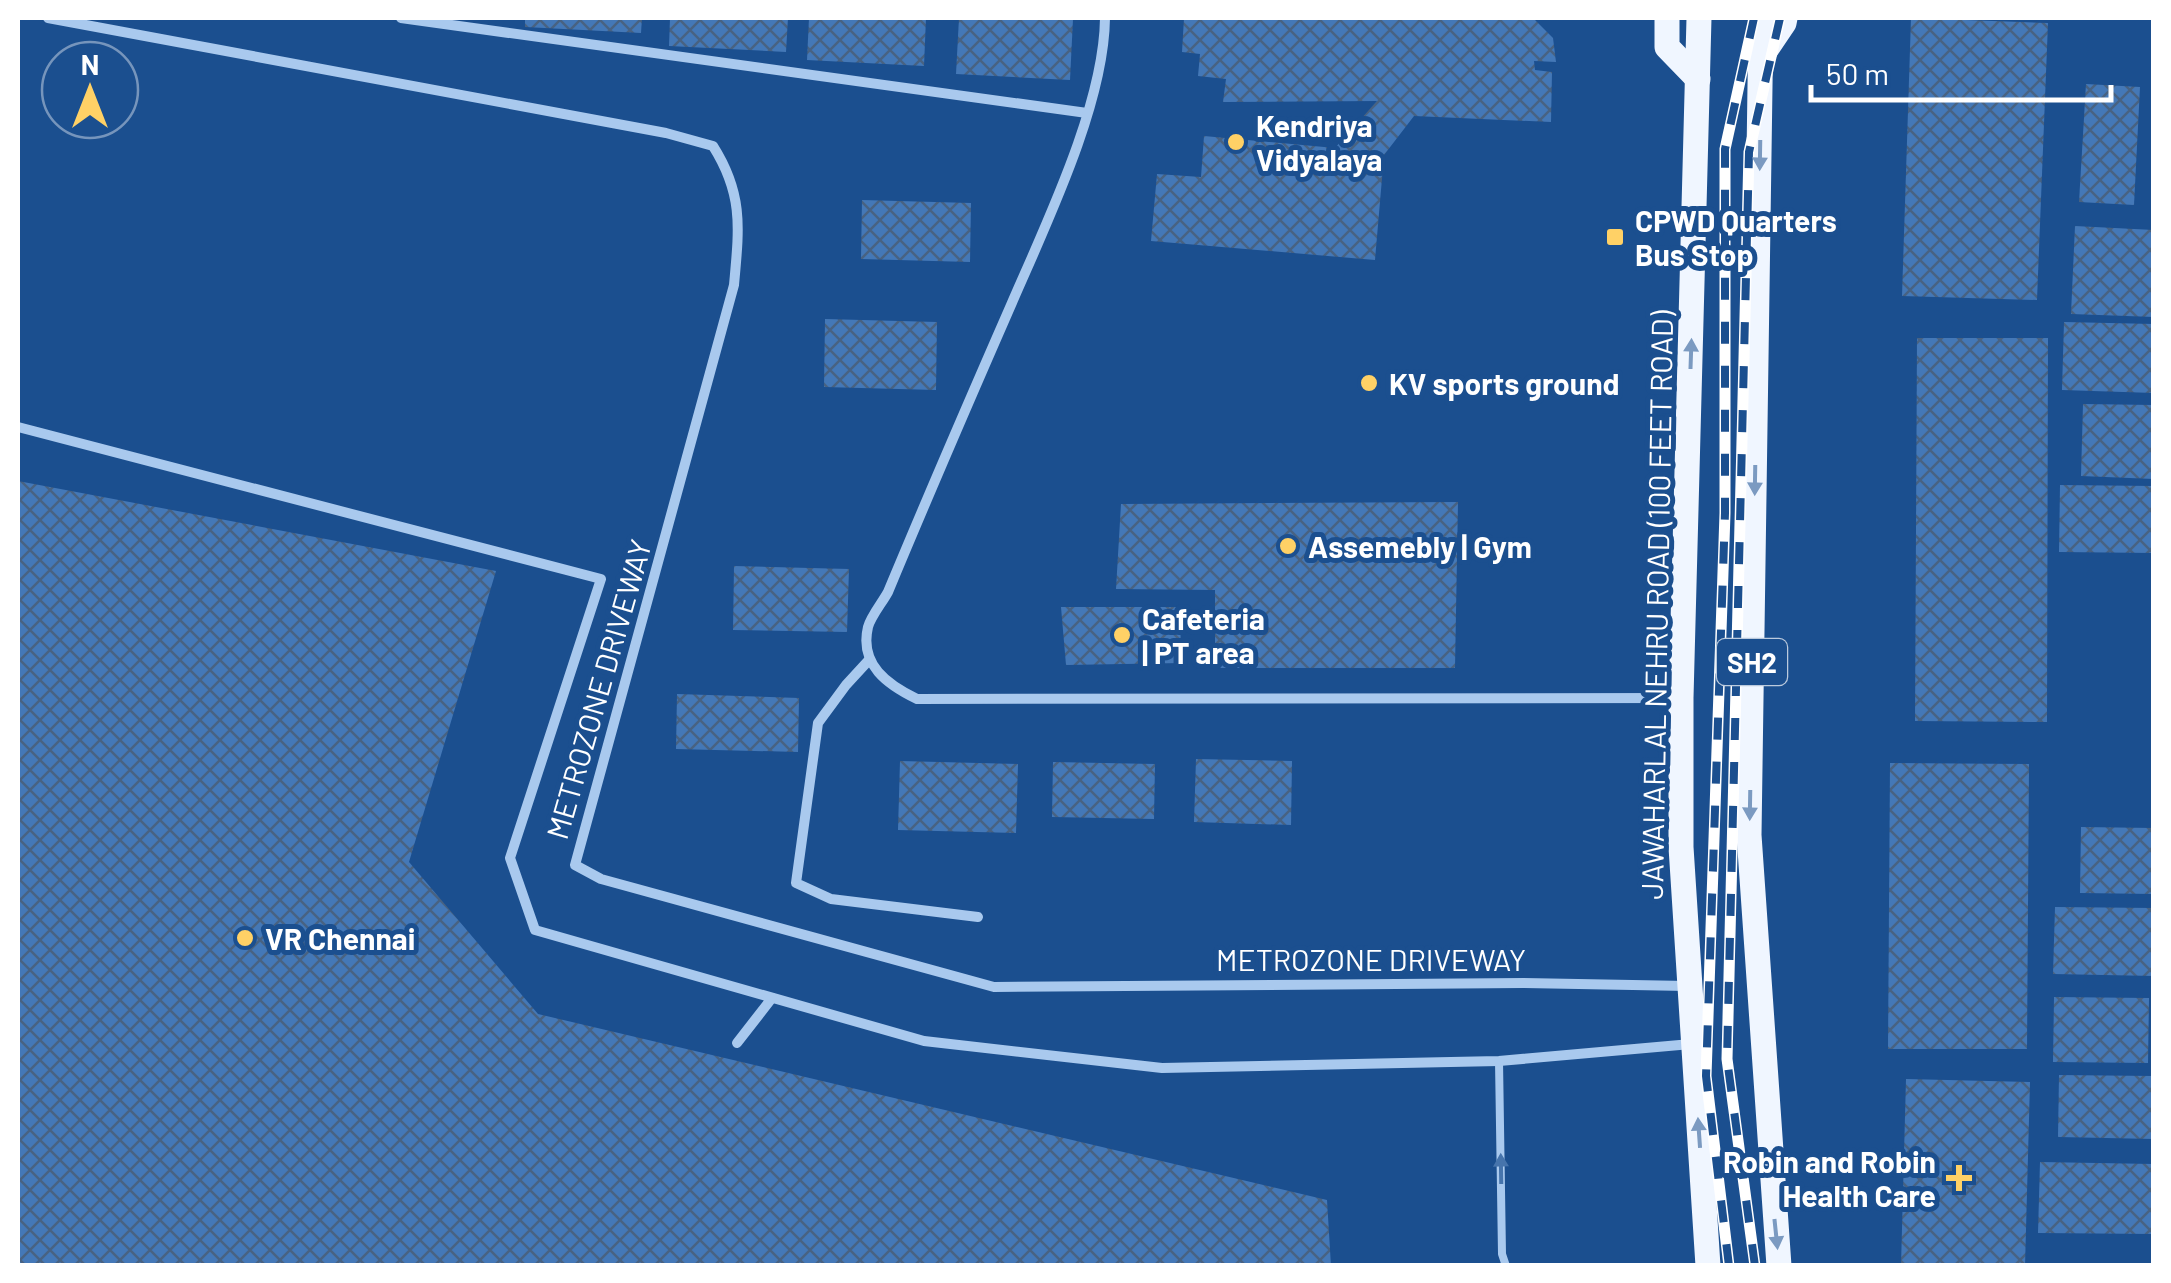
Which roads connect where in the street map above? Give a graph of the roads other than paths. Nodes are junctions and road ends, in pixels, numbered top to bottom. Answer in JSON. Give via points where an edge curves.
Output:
{"nodes":[{"id":1,"x":48,"y":18,"type":"edge"},
{"id":2,"x":402,"y":18,"type":"edge"},
{"id":3,"x":1105,"y":18,"type":"edge"},
{"id":4,"x":1666,"y":18,"type":"edge"},
{"id":5,"x":1700,"y":18,"type":"edge"},
{"id":6,"x":1761,"y":18,"type":"edge"},
{"id":7,"x":1784,"y":18,"type":"edge"},
{"id":8,"x":1761,"y":57,"type":"junction"},
{"id":9,"x":1698,"y":79,"type":"junction"},
{"id":10,"x":1087,"y":113,"type":"junction"},
{"id":11,"x":18,"y":427,"type":"edge"},
{"id":12,"x":870,"y":660,"type":"junction"},
{"id":13,"x":1682,"y":698,"type":"junction"},
{"id":14,"x":978,"y":916,"type":"dead end"},
{"id":15,"x":1688,"y":986,"type":"junction"},
{"id":16,"x":772,"y":998,"type":"junction"},
{"id":17,"x":737,"y":1044,"type":"dead end"},
{"id":18,"x":1692,"y":1044,"type":"junction"},
{"id":19,"x":1499,"y":1061,"type":"junction"},
{"id":20,"x":1506,"y":1266,"type":"edge"},
{"id":21,"x":1708,"y":1266,"type":"edge"},
{"id":22,"x":1779,"y":1266,"type":"edge"}],
"edges":[{"from":1,"to":15,"type":"street","name":"METROZONE DRIVEWAY","via":[[666,132],[713,146],[729,171],[740,216],[734,284],[574,865],[601,879],[994,986]]},
{"from":2,"to":10,"type":"street"},
{"from":3,"to":10,"type":"street","via":[[1105,45]]},
{"from":4,"to":9,"type":"main road","via":[[1667,47]]},
{"from":5,"to":9,"type":"main road","number":"SH2"},
{"from":6,"to":8,"type":"main road","number":"SH2"},
{"from":7,"to":8,"type":"main road"},
{"from":8,"to":22,"type":"main road","number":"SH2","one_way":true,"via":[[1750,835]]},
{"from":13,"to":9,"type":"main road","name":"JAWAHARLAL NEHRU ROAD (100 FEET ROAD)","number":"SH2","one_way":true},
{"from":10,"to":12,"type":"street","via":[[1047,222],[868,628]]},
{"from":11,"to":16,"type":"street","via":[[600,579],[510,858],[535,930]]},
{"from":12,"to":13,"type":"street","via":[[889,686],[917,699]]},
{"from":12,"to":14,"type":"street","via":[[818,723],[796,884],[830,899]]},
{"from":13,"to":15,"type":"main road","name":"JAWAHARLAL NEHRU ROAD (100 FEET ROAD)","number":"SH2"},
{"from":15,"to":18,"type":"main road","name":"JAWAHARLAL NEHRU ROAD (100 FEET ROAD)","number":"SH2"},
{"from":16,"to":17,"type":"street"},
{"from":16,"to":19,"type":"street","via":[[924,1041],[1162,1068]]},
{"from":18,"to":19,"type":"street"},
{"from":21,"to":18,"type":"main road","name":"JAWAHARLAL NEHRU ROAD (100 FEET ROAD)","number":"SH2","one_way":true},
{"from":20,"to":19,"type":"lane","one_way":true}]}
